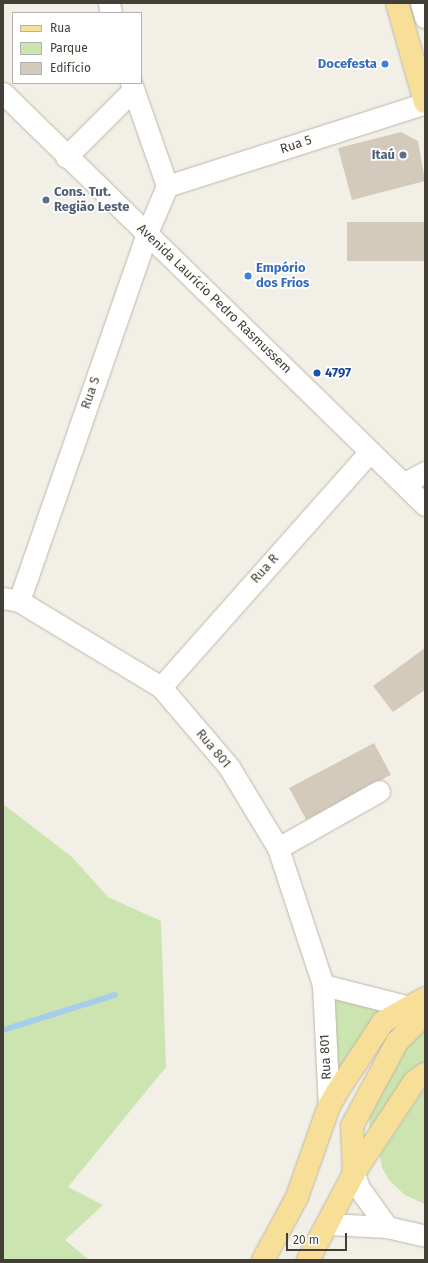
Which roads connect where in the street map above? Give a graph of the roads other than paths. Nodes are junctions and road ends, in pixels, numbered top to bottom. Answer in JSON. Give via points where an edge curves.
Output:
{"nodes":[{"id":1,"x":398,"y":3,"type":"edge"},
{"id":2,"x":421,"y":3,"type":"edge"},
{"id":3,"x":425,"y":17,"type":"edge"},
{"id":4,"x":132,"y":87,"type":"edge"},
{"id":5,"x":3,"y":93,"type":"edge"},
{"id":6,"x":425,"y":102,"type":"edge"},
{"id":7,"x":66,"y":157,"type":"junction"},
{"id":8,"x":167,"y":186,"type":"junction"},
{"id":9,"x":147,"y":233,"type":"junction"},
{"id":10,"x":370,"y":452,"type":"junction"},
{"id":11,"x":425,"y":472,"type":"edge"},
{"id":12,"x":405,"y":483,"type":"junction"},
{"id":13,"x":425,"y":505,"type":"edge"},
{"id":14,"x":11,"y":599,"type":"edge"},
{"id":15,"x":161,"y":687,"type":"junction"},
{"id":16,"x":379,"y":791,"type":"dead end"},
{"id":17,"x":278,"y":848,"type":"junction"},
{"id":18,"x":323,"y":985,"type":"junction"},
{"id":19,"x":420,"y":1007,"type":"edge"},
{"id":20,"x":425,"y":1074,"type":"edge"},
{"id":21,"x":329,"y":1106,"type":"junction"},
{"id":22,"x":354,"y":1173,"type":"junction"},
{"id":23,"x":328,"y":1224,"type":"junction"},
{"id":24,"x":387,"y":1227,"type":"junction"},
{"id":25,"x":425,"y":1236,"type":"edge"},
{"id":26,"x":263,"y":1260,"type":"edge"},
{"id":27,"x":308,"y":1260,"type":"edge"}],
"edges":[{"from":1,"to":6,"type":"main road"},
{"from":2,"to":3,"type":"street"},
{"from":4,"to":7,"type":"street"},
{"from":4,"to":8,"type":"street"},
{"from":5,"to":7,"type":"street","name":"Avenida Laurício Pedro Rasmussem"},
{"from":6,"to":8,"type":"street","name":"Rua 5"},
{"from":7,"to":9,"type":"street","name":"Avenida Laurício Pedro Rasmussem"},
{"from":8,"to":9,"type":"street","name":"Rua S"},
{"from":9,"to":10,"type":"street","name":"Avenida Laurício Pedro Rasmussem"},
{"from":9,"to":14,"type":"street","name":"Rua S"},
{"from":10,"to":12,"type":"street","name":"Avenida Laurício Pedro Rasmussem"},
{"from":10,"to":15,"type":"street","name":"Rua R"},
{"from":11,"to":12,"type":"street"},
{"from":12,"to":13,"type":"street","name":"Avenida Laurício Pedro Rasmussem"},
{"from":14,"to":15,"type":"street","name":"Rua 801"},
{"from":15,"to":17,"type":"street","name":"Rua 801","via":[[228,767]]},
{"from":16,"to":17,"type":"street"},
{"from":17,"to":18,"type":"street","name":"Rua 801"},
{"from":18,"to":19,"type":"street"},
{"from":18,"to":21,"type":"street","name":"Rua 801"},
{"from":19,"to":21,"type":"main road","via":[[383,1022]]},
{"from":19,"to":22,"type":"main road","via":[[397,1042],[352,1126]]},
{"from":20,"to":22,"type":"main road","via":[[414,1082]]},
{"from":21,"to":26,"type":"main road","via":[[297,1197]]},
{"from":22,"to":23,"type":"main road"},
{"from":22,"to":24,"type":"street","via":[[360,1188]]},
{"from":23,"to":24,"type":"street"},
{"from":23,"to":27,"type":"main road"},
{"from":24,"to":25,"type":"street"}]}
